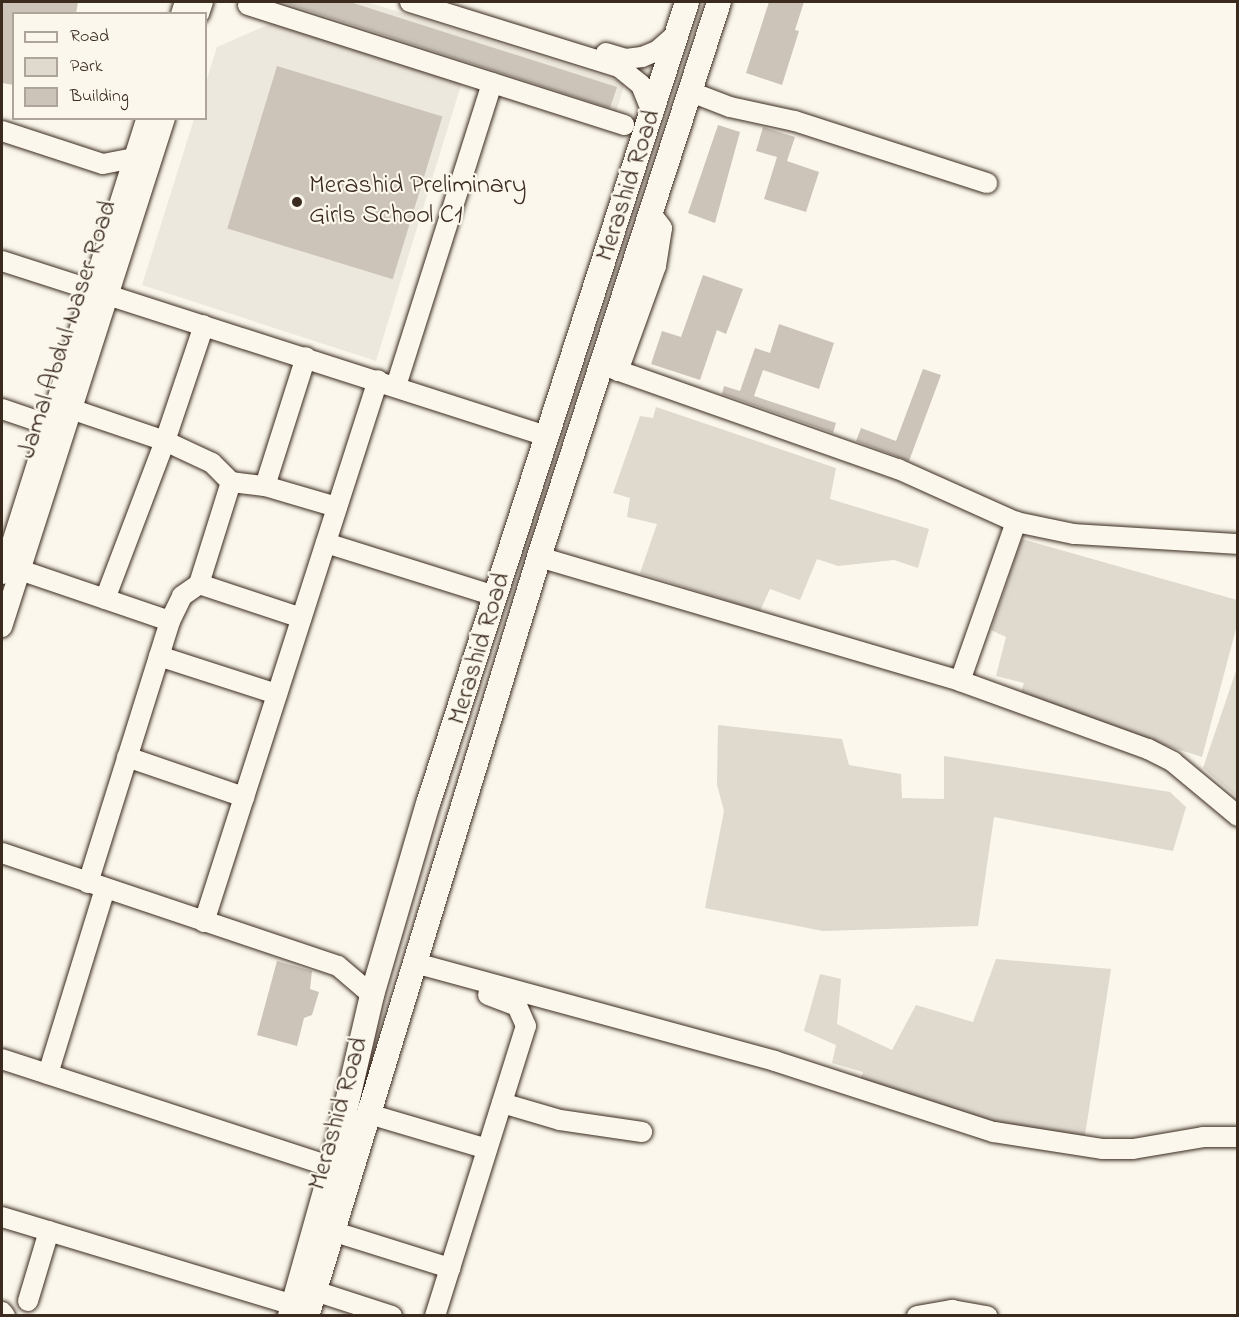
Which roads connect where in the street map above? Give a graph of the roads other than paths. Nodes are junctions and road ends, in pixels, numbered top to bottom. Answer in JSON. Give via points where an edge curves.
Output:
{"nodes":[{"id":1,"x":410,"y":2,"type":"edge"},
{"id":2,"x":455,"y":2,"type":"edge"},
{"id":3,"x":687,"y":2,"type":"edge"},
{"id":4,"x":706,"y":2,"type":"edge"},
{"id":5,"x":719,"y":2,"type":"edge"},
{"id":6,"x":248,"y":5,"type":"dead end"},
{"id":7,"x":678,"y":33,"type":"junction"},
{"id":8,"x":700,"y":59,"type":"junction"},
{"id":9,"x":492,"y":83,"type":"junction"},
{"id":10,"x":691,"y":92,"type":"junction"},
{"id":11,"x":653,"y":115,"type":"junction"},
{"id":12,"x":146,"y":120,"type":"edge"},
{"id":13,"x":164,"y":120,"type":"edge"},
{"id":14,"x":624,"y":125,"type":"dead end"},
{"id":15,"x":3,"y":138,"type":"edge"},
{"id":16,"x":642,"y":150,"type":"junction"},
{"id":17,"x":135,"y":158,"type":"junction"},
{"id":18,"x":103,"y":164,"type":"junction"},
{"id":19,"x":987,"y":183,"type":"dead end"},
{"id":20,"x":125,"y":188,"type":"junction"},
{"id":21,"x":650,"y":212,"type":"junction"},
{"id":22,"x":2,"y":261,"type":"edge"},
{"id":23,"x":100,"y":292,"type":"junction"},
{"id":24,"x":204,"y":325,"type":"junction"},
{"id":25,"x":306,"y":357,"type":"junction"},
{"id":26,"x":610,"y":368,"type":"junction"},
{"id":27,"x":387,"y":383,"type":"junction"},
{"id":28,"x":2,"y":409,"type":"edge"},
{"id":29,"x":71,"y":409,"type":"junction"},
{"id":30,"x":49,"y":425,"type":"junction"},
{"id":31,"x":546,"y":436,"type":"junction"},
{"id":32,"x":165,"y":441,"type":"junction"},
{"id":33,"x":231,"y":482,"type":"junction"},
{"id":34,"x":265,"y":486,"type":"junction"},
{"id":35,"x":337,"y":507,"type":"junction"},
{"id":36,"x":1016,"y":522,"type":"junction"},
{"id":37,"x":326,"y":543,"type":"junction"},
{"id":38,"x":1238,"y":544,"type":"edge"},
{"id":39,"x":5,"y":549,"type":"edge"},
{"id":40,"x":539,"y":557,"type":"junction"},
{"id":41,"x":11,"y":572,"type":"edge"},
{"id":42,"x":200,"y":584,"type":"junction"},
{"id":43,"x":495,"y":596,"type":"junction"},
{"id":44,"x":105,"y":599,"type":"junction"},
{"id":45,"x":302,"y":618,"type":"junction"},
{"id":46,"x":170,"y":621,"type":"junction"},
{"id":47,"x":2,"y":627,"type":"edge"},
{"id":48,"x":159,"y":656,"type":"junction"},
{"id":49,"x":960,"y":681,"type":"junction"},
{"id":50,"x":277,"y":694,"type":"junction"},
{"id":51,"x":127,"y":758,"type":"junction"},
{"id":52,"x":244,"y":796,"type":"junction"},
{"id":53,"x":1238,"y":816,"type":"edge"},
{"id":54,"x":2,"y":854,"type":"edge"},
{"id":55,"x":96,"y":886,"type":"junction"},
{"id":56,"x":204,"y":922,"type":"junction"},
{"id":57,"x":381,"y":963,"type":"junction"},
{"id":58,"x":338,"y":966,"type":"junction"},
{"id":59,"x":413,"y":968,"type":"junction"},
{"id":60,"x":372,"y":995,"type":"junction"},
{"id":61,"x":2,"y":1059,"type":"edge"},
{"id":62,"x":353,"y":1070,"type":"junction"},
{"id":63,"x":48,"y":1074,"type":"junction"},
{"id":64,"x":379,"y":1081,"type":"junction"},
{"id":65,"x":502,"y":1103,"type":"junction"},
{"id":66,"x":369,"y":1114,"type":"junction"},
{"id":67,"x":642,"y":1132,"type":"dead end"},
{"id":68,"x":1238,"y":1137,"type":"edge"},
{"id":69,"x":487,"y":1149,"type":"junction"},
{"id":70,"x":332,"y":1167,"type":"junction"},
{"id":71,"x":2,"y":1217,"type":"edge"},
{"id":72,"x":50,"y":1231,"type":"junction"},
{"id":73,"x":335,"y":1233,"type":"junction"},
{"id":74,"x":450,"y":1268,"type":"junction"},
{"id":75,"x":315,"y":1291,"type":"junction"},
{"id":76,"x":28,"y":1301,"type":"dead end"},
{"id":77,"x":2,"y":1312,"type":"edge"},
{"id":78,"x":297,"y":1312,"type":"edge"},
{"id":79,"x":6,"y":1316,"type":"edge"},
{"id":80,"x":392,"y":1316,"type":"edge"},
{"id":81,"x":435,"y":1316,"type":"edge"},
{"id":82,"x":917,"y":1316,"type":"edge"},
{"id":83,"x":987,"y":1316,"type":"edge"}],
"edges":[{"from":1,"to":11,"type":"street","via":[[619,67],[641,85]]},
{"from":2,"to":7,"type":"street","via":[[626,59],[650,55]]},
{"from":3,"to":7,"type":"main road","name":"Merashid Road"},
{"from":4,"to":8,"type":"main road","via":[[697,32]]},
{"from":5,"to":8,"type":"main road","name":"Merashid Road"},
{"from":6,"to":9,"type":"street"},
{"from":7,"to":11,"type":"main road","name":"Merashid Road"},
{"from":8,"to":10,"type":"main road","name":"Merashid Road"},
{"from":9,"to":14,"type":"street"},
{"from":9,"to":27,"type":"street"},
{"from":10,"to":19,"type":"street"},
{"from":10,"to":21,"type":"main road","name":"Merashid Road"},
{"from":11,"to":16,"type":"main road","name":"Merashid Road"},
{"from":12,"to":17,"type":"street","name":"Jamal Abdul Naser Road"},
{"from":13,"to":23,"type":"street","name":"Jamal Abdul Naser Road"},
{"from":15,"to":18,"type":"street"},
{"from":16,"to":21,"type":"main road","via":[[636,198]]},
{"from":16,"to":31,"type":"main road","name":"Merashid Road"},
{"from":17,"to":18,"type":"street"},
{"from":17,"to":20,"type":"street","name":"Jamal Abdul Naser Road"},
{"from":18,"to":20,"type":"street"},
{"from":20,"to":23,"type":"street","name":"Jamal Abdul Naser Road"},
{"from":21,"to":26,"type":"main road","name":"Merashid Road"},
{"from":22,"to":23,"type":"street"},
{"from":23,"to":24,"type":"street"},
{"from":23,"to":29,"type":"street","name":"Jamal Abdul Naser Road"},
{"from":23,"to":30,"type":"street","name":"Jamal Abdul Naser Road"},
{"from":24,"to":25,"type":"street"},
{"from":24,"to":32,"type":"street"},
{"from":25,"to":27,"type":"street"},
{"from":25,"to":34,"type":"street"},
{"from":26,"to":36,"type":"street","via":[[898,469]]},
{"from":26,"to":40,"type":"main road","name":"Merashid Road"},
{"from":27,"to":31,"type":"street"},
{"from":27,"to":35,"type":"street"},
{"from":28,"to":30,"type":"street"},
{"from":29,"to":32,"type":"street"},
{"from":29,"to":41,"type":"street","name":"Jamal Abdul Naser Road"},
{"from":30,"to":39,"type":"street","name":"Jamal Abdul Naser Road"},
{"from":31,"to":43,"type":"main road","name":"Merashid Road"},
{"from":32,"to":33,"type":"street","via":[[212,463]]},
{"from":32,"to":44,"type":"street"},
{"from":33,"to":34,"type":"street"},
{"from":33,"to":42,"type":"street"},
{"from":34,"to":35,"type":"street"},
{"from":35,"to":37,"type":"street"},
{"from":36,"to":38,"type":"street","via":[[1074,534]]},
{"from":36,"to":49,"type":"street"},
{"from":37,"to":43,"type":"street"},
{"from":37,"to":45,"type":"street"},
{"from":39,"to":41,"type":"street","name":"Jamal Abdul Naser Road"},
{"from":40,"to":49,"type":"street"},
{"from":40,"to":59,"type":"main road","name":"Merashid Road"},
{"from":41,"to":44,"type":"street"},
{"from":41,"to":47,"type":"street","name":"Jamal Abdul Naser Road"},
{"from":42,"to":45,"type":"street"},
{"from":42,"to":46,"type":"street","via":[[182,596]]},
{"from":43,"to":57,"type":"main road","name":"Merashid Road"},
{"from":44,"to":46,"type":"street"},
{"from":45,"to":50,"type":"street"},
{"from":46,"to":48,"type":"street"},
{"from":48,"to":50,"type":"street"},
{"from":48,"to":51,"type":"street"},
{"from":49,"to":53,"type":"street","via":[[1149,749],[1173,762]]},
{"from":50,"to":52,"type":"street"},
{"from":51,"to":52,"type":"street"},
{"from":51,"to":55,"type":"street"},
{"from":52,"to":56,"type":"street"},
{"from":54,"to":55,"type":"street"},
{"from":55,"to":56,"type":"street"},
{"from":55,"to":63,"type":"street"},
{"from":56,"to":58,"type":"street"},
{"from":57,"to":58,"type":"street"},
{"from":57,"to":60,"type":"main road","name":"Merashid Road"},
{"from":58,"to":60,"type":"street"},
{"from":59,"to":64,"type":"main road","name":"Merashid Road"},
{"from":59,"to":65,"type":"street","via":[[506,1000],[521,1010],[525,1031]]},
{"from":59,"to":68,"type":"street","via":[[775,1061],[994,1132],[1102,1149],[1133,1149],[1203,1137]]},
{"from":60,"to":62,"type":"main road","name":"Merashid Road"},
{"from":61,"to":63,"type":"street"},
{"from":62,"to":64,"type":"main road","via":[[361,1079]]},
{"from":62,"to":70,"type":"main road","name":"Merashid Road"},
{"from":63,"to":70,"type":"street"},
{"from":64,"to":66,"type":"main road","name":"Merashid Road"},
{"from":65,"to":67,"type":"street","via":[[560,1120]]},
{"from":65,"to":69,"type":"street"},
{"from":66,"to":69,"type":"street"},
{"from":66,"to":73,"type":"main road","name":"Merashid Road"},
{"from":69,"to":74,"type":"street"},
{"from":70,"to":78,"type":"main road","name":"Merashid Road"},
{"from":71,"to":72,"type":"street"},
{"from":72,"to":76,"type":"street"},
{"from":72,"to":78,"type":"street"},
{"from":73,"to":74,"type":"street"},
{"from":73,"to":75,"type":"main road","name":"Merashid Road"},
{"from":74,"to":81,"type":"street"},
{"from":75,"to":78,"type":"main road","name":"Merashid Road"},
{"from":75,"to":80,"type":"street"},
{"from":77,"to":79,"type":"street"},
{"from":82,"to":83,"type":"street","via":[[952,1310]]}]}
